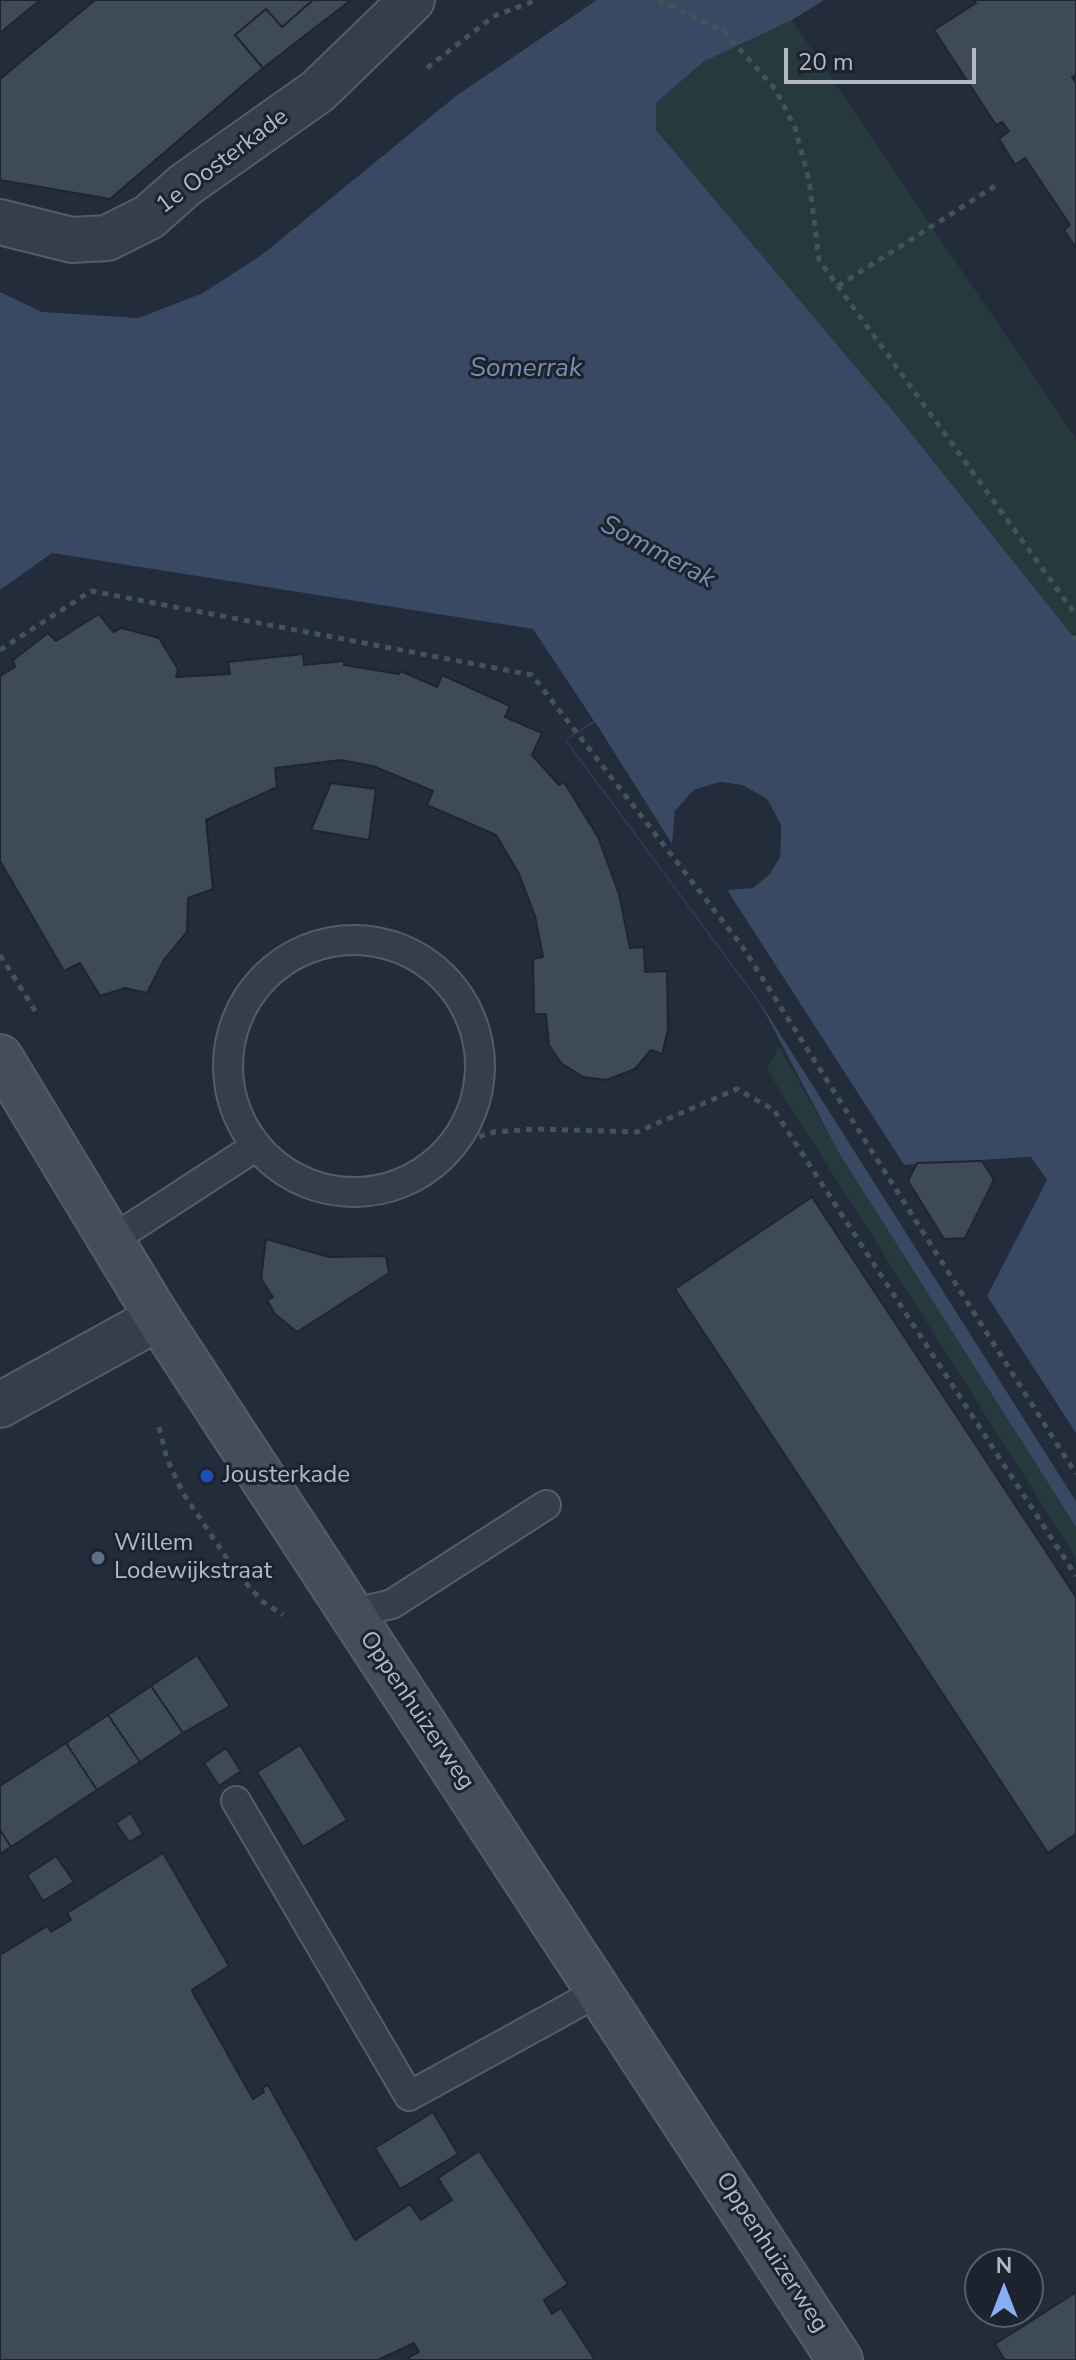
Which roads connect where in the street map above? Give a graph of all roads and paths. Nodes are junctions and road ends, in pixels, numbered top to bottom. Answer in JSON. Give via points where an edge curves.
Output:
{"nodes":[{"id":1,"x":412,"y":0,"type":"edge"},
{"id":2,"x":537,"y":0,"type":"edge"},
{"id":3,"x":658,"y":0,"type":"edge"},
{"id":4,"x":419,"y":75,"type":"dead end"},
{"id":5,"x":995,"y":186,"type":"dead end"},
{"id":6,"x":0,"y":222,"type":"edge"},
{"id":7,"x":838,"y":286,"type":"junction"},
{"id":8,"x":1076,"y":615,"type":"edge"},
{"id":9,"x":0,"y":650,"type":"edge"},
{"id":10,"x":0,"y":1057,"type":"edge"},
{"id":11,"x":456,"y":1144,"type":"junction"},
{"id":12,"x":255,"y":1147,"type":"junction"},
{"id":13,"x":112,"y":1240,"type":"junction"},
{"id":14,"x":158,"y":1318,"type":"junction"},
{"id":15,"x":0,"y":1405,"type":"edge"},
{"id":16,"x":1076,"y":1474,"type":"edge"},
{"id":17,"x":546,"y":1505,"type":"dead end"},
{"id":18,"x":1076,"y":1576,"type":"edge"},
{"id":19,"x":351,"y":1614,"type":"junction"},
{"id":20,"x":236,"y":1801,"type":"dead end"},
{"id":21,"x":600,"y":1991,"type":"junction"},
{"id":22,"x":840,"y":2360,"type":"edge"}],
"edges":[{"from":1,"to":6,"type":"street","name":"1e Oosterkade","via":[[318,91],[185,185],[149,217],[107,238],[72,240]]},
{"from":2,"to":4,"type":"path","via":[[494,16]]},
{"from":3,"to":7,"type":"path","via":[[724,31],[775,89],[795,128],[809,180],[819,260]]},
{"from":5,"to":7,"type":"path"},
{"from":7,"to":8,"type":"path"},
{"from":9,"to":16,"type":"path","via":[[91,591],[532,675],[742,946]]},
{"from":10,"to":13,"type":"main road","name":"Oppenhuizerweg"},
{"from":11,"to":12,"type":"lane","via":[[422,1174],[371,1192],[330,1191],[281,1172]]},
{"from":11,"to":12,"type":"lane","via":[[474,1109],[481,1060],[465,1004],[438,971],[391,944],[340,939],[288,956],[257,982],[229,1036],[229,1095]]},
{"from":11,"to":18,"type":"path","via":[[494,1132],[537,1129],[637,1132],[737,1089],[774,1110]]},
{"from":12,"to":13,"type":"lane"},
{"from":13,"to":14,"type":"main road","name":"Oppenhuizerweg"},
{"from":14,"to":15,"type":"street"},
{"from":14,"to":19,"type":"main road","name":"Oppenhuizerweg"},
{"from":17,"to":19,"type":"lane","via":[[392,1604]]},
{"from":19,"to":21,"type":"main road","name":"Oppenhuizerweg"},
{"from":20,"to":21,"type":"lane","via":[[409,2096]]},
{"from":21,"to":22,"type":"main road","name":"Oppenhuizerweg"}]}
